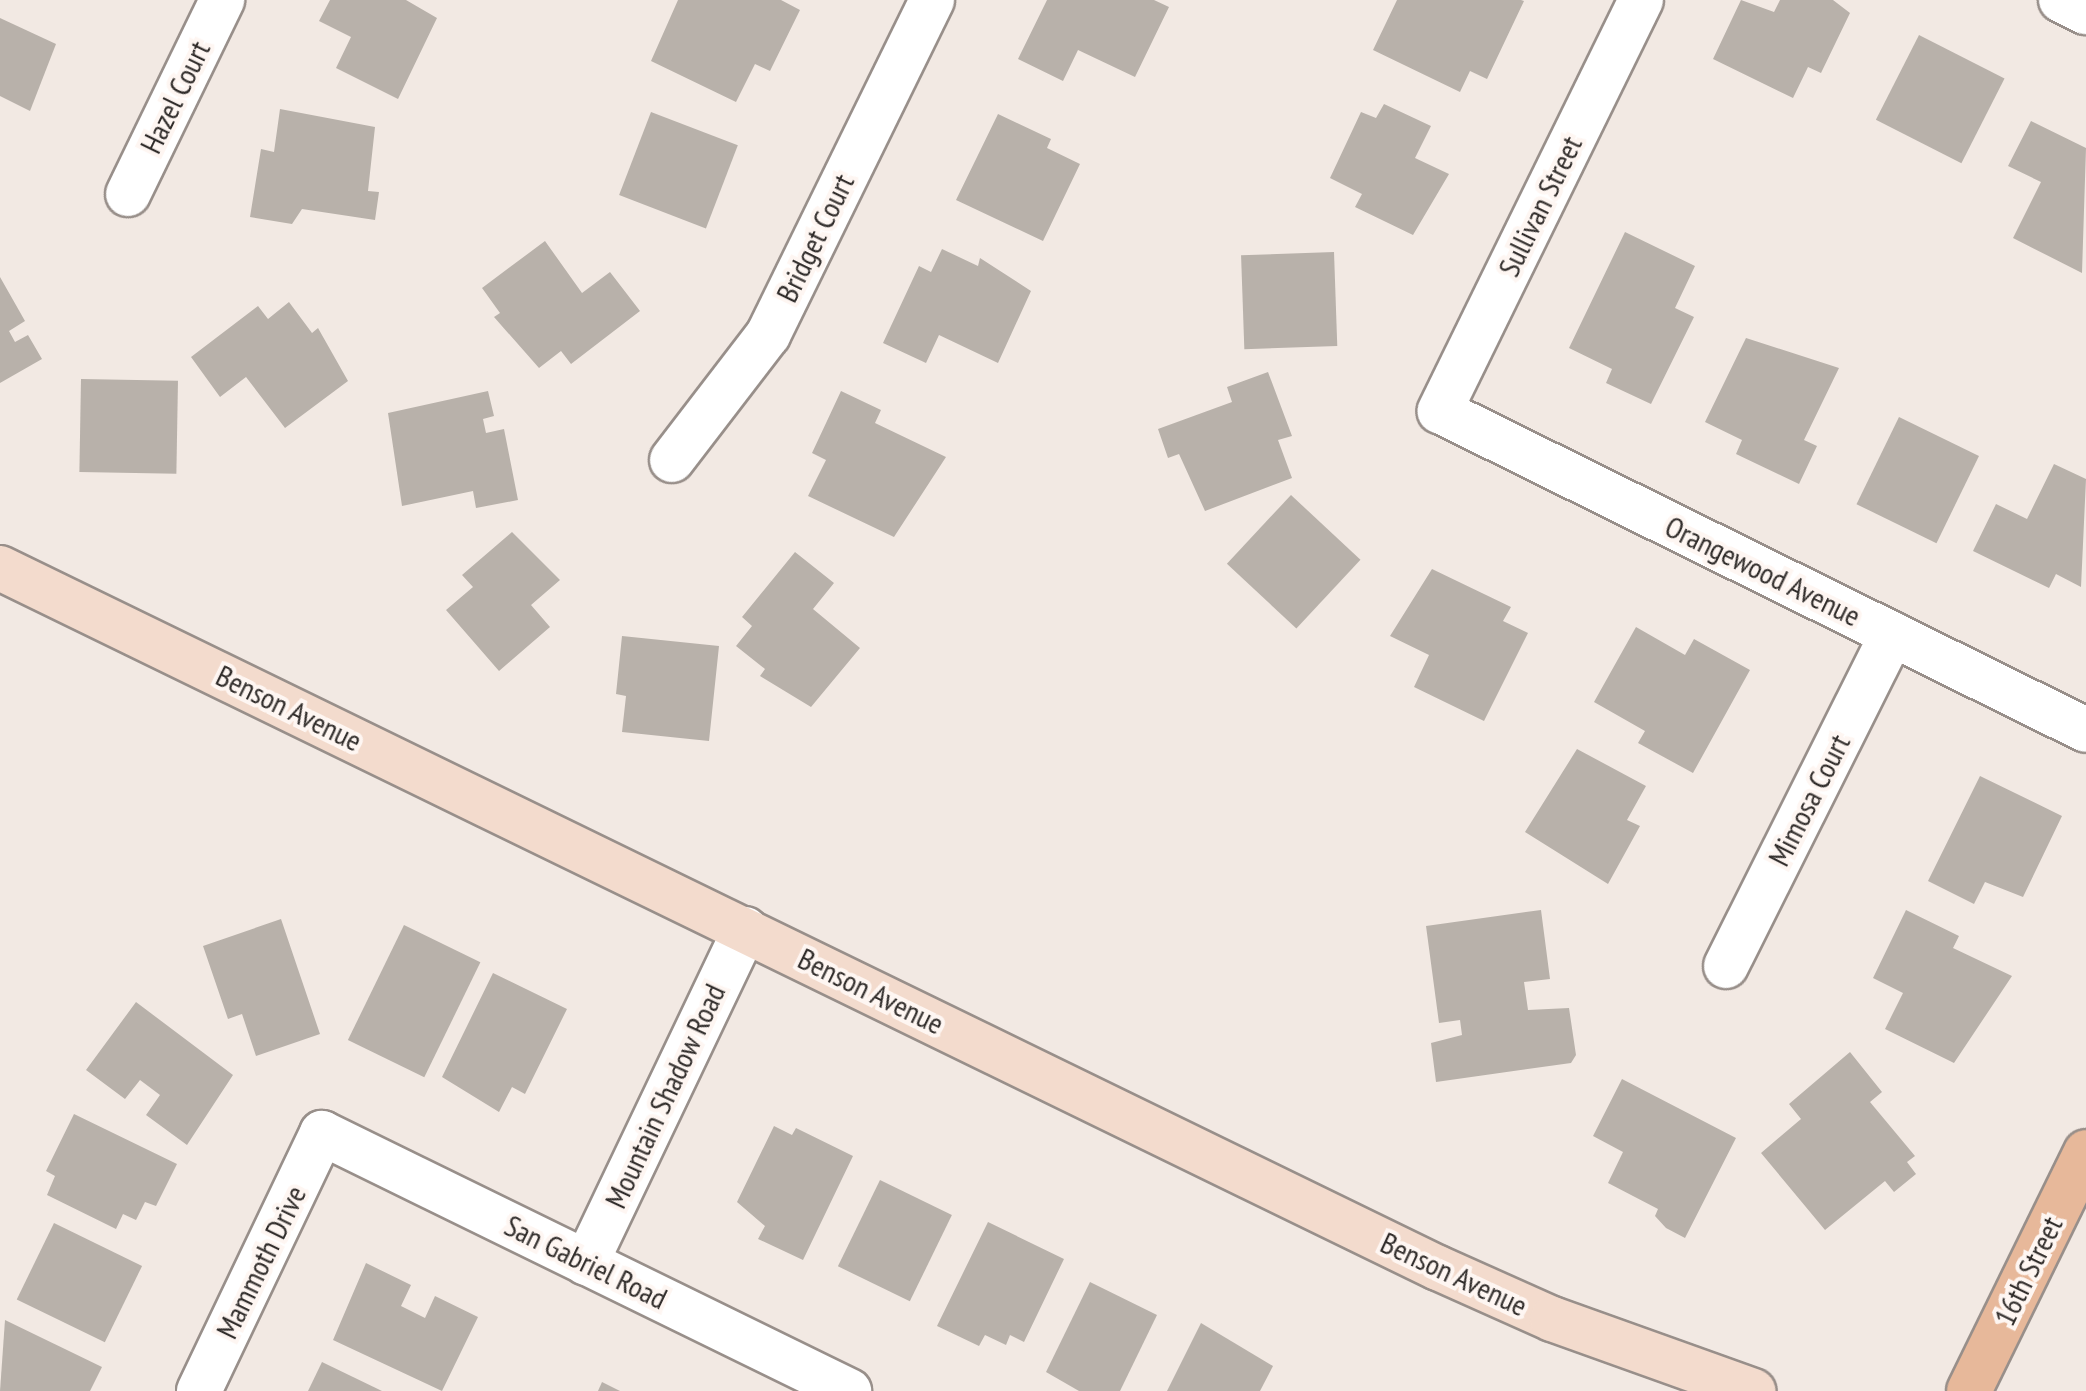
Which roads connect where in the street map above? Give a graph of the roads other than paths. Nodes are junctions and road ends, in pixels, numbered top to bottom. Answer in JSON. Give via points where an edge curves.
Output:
{"nodes":[{"id":1,"x":222,"y":0,"type":"edge"},
{"id":2,"x":932,"y":0,"type":"edge"},
{"id":3,"x":1641,"y":0,"type":"edge"},
{"id":4,"x":2061,"y":0,"type":"edge"},
{"id":5,"x":2086,"y":12,"type":"edge"},
{"id":6,"x":128,"y":194,"type":"dead end"},
{"id":7,"x":1440,"y":411,"type":"joint"},
{"id":8,"x":672,"y":460,"type":"dead end"},
{"id":9,"x":0,"y":568,"type":"edge"},
{"id":10,"x":1892,"y":634,"type":"junction"},
{"id":11,"x":2086,"y":730,"type":"edge"},
{"id":12,"x":745,"y":929,"type":"junction"},
{"id":13,"x":1726,"y":966,"type":"dead end"},
{"id":14,"x":322,"y":1133,"type":"joint"},
{"id":15,"x":2086,"y":1152,"type":"edge"},
{"id":16,"x":586,"y":1263,"type":"junction"},
{"id":17,"x":199,"y":1391,"type":"edge"},
{"id":18,"x":848,"y":1391,"type":"edge"},
{"id":19,"x":1753,"y":1391,"type":"edge"},
{"id":20,"x":1969,"y":1391,"type":"edge"}],
"edges":[{"from":1,"to":6,"type":"street","name":"Hazel Court"},
{"from":2,"to":8,"type":"street","name":"Bridget Court","via":[[768,335]]},
{"from":3,"to":7,"type":"street","name":"Sullivan Street"},
{"from":4,"to":5,"type":"street"},
{"from":7,"to":10,"type":"street","name":"Orangewood Avenue"},
{"from":9,"to":12,"type":"main road","name":"Benson Avenue"},
{"from":10,"to":11,"type":"street","name":"Orangewood Avenue"},
{"from":10,"to":13,"type":"street","name":"Mimosa Court"},
{"from":12,"to":16,"type":"street","name":"Mountain Shadow Road"},
{"from":12,"to":19,"type":"main road","name":"Benson Avenue","via":[[1438,1268],[1552,1319]]},
{"from":14,"to":16,"type":"street","name":"San Gabriel Road"},
{"from":14,"to":17,"type":"street","name":"Mammoth Drive"},
{"from":15,"to":20,"type":"main road","name":"16th Street"},
{"from":16,"to":18,"type":"street","name":"San Gabriel Road"}]}
